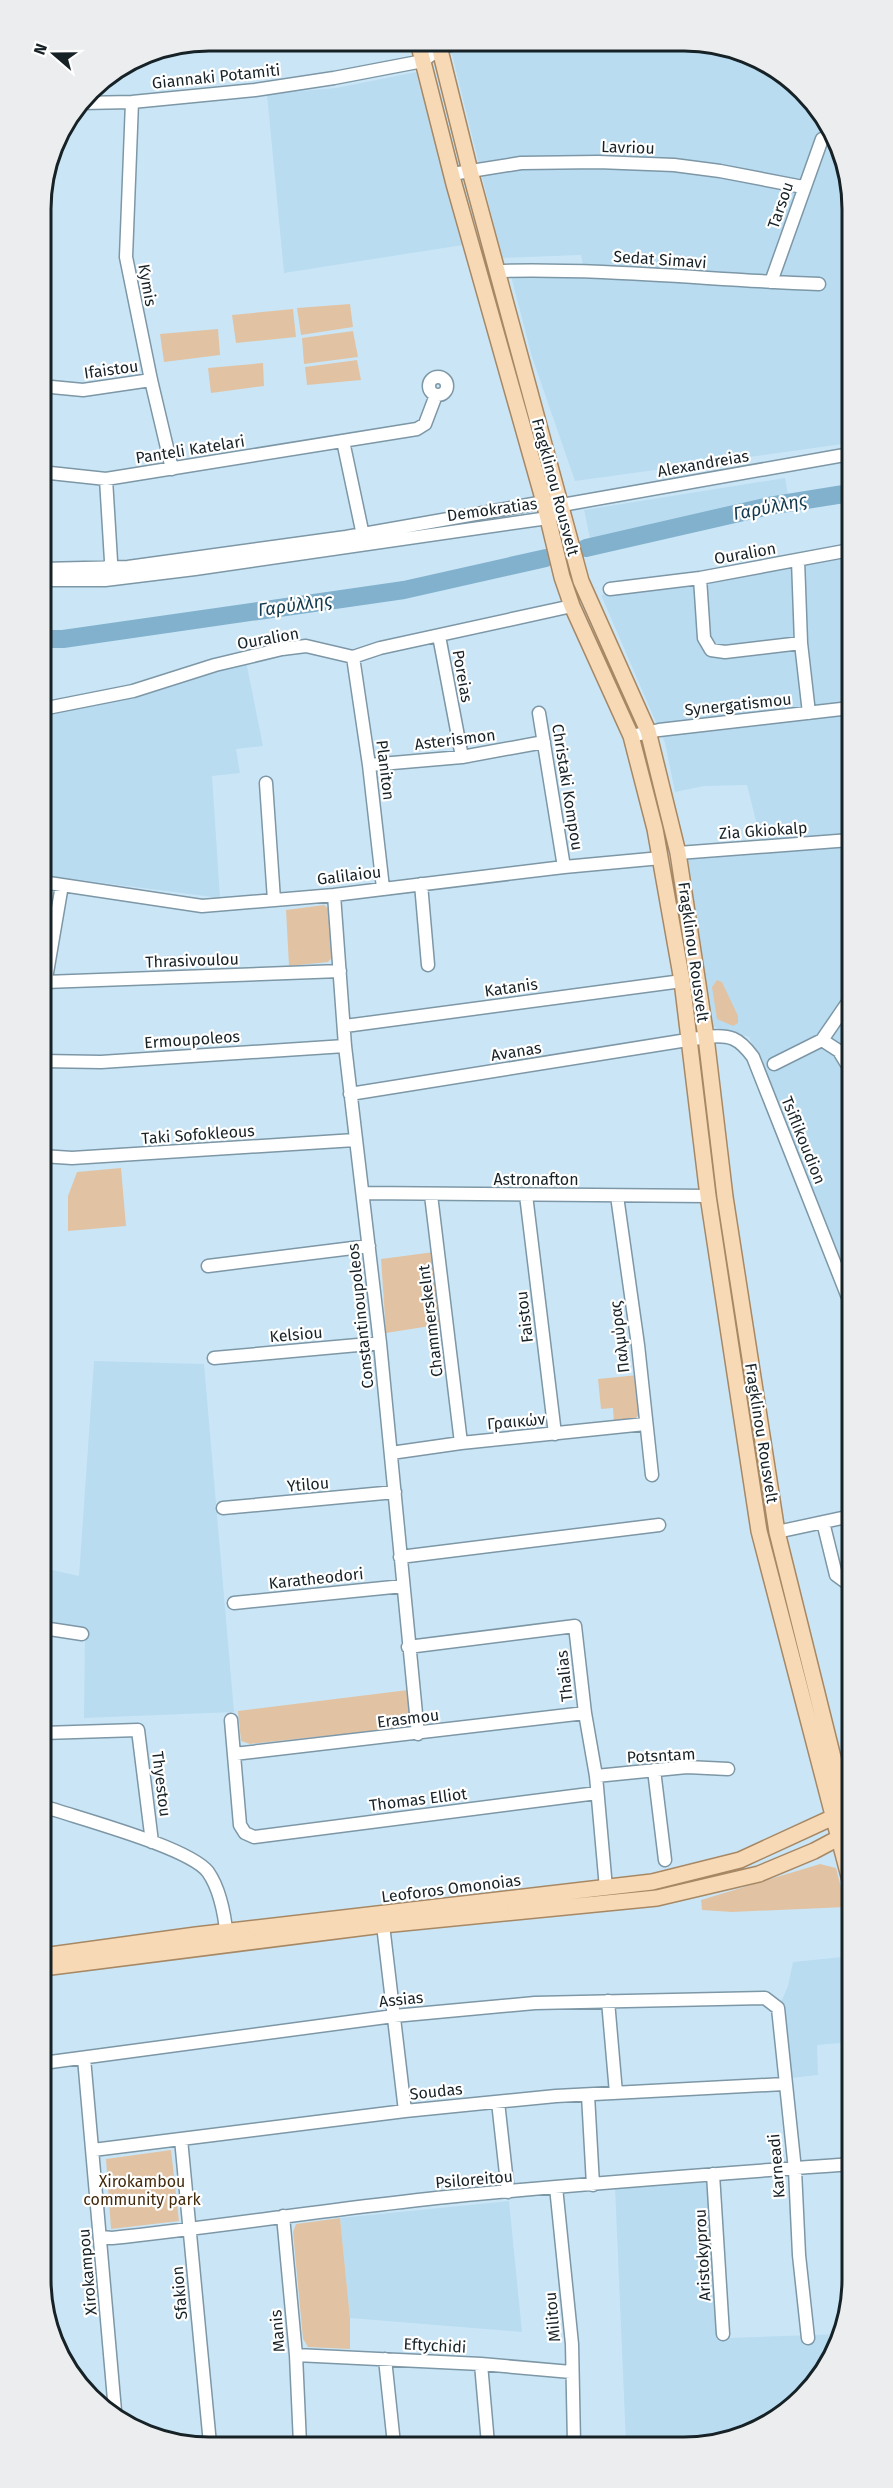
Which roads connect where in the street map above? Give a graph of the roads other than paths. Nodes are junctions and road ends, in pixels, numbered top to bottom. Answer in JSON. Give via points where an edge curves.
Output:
{"nodes":[{"id":1,"x":420,"y":51,"type":"edge"},
{"id":2,"x":433,"y":51,"type":"edge"},
{"id":3,"x":440,"y":51,"type":"edge"},
{"id":4,"x":423,"y":61,"type":"junction"},
{"id":5,"x":132,"y":102,"type":"junction"},
{"id":6,"x":92,"y":103,"type":"edge"},
{"id":7,"x":822,"y":139,"type":"dead end"},
{"id":8,"x":470,"y":171,"type":"junction"},
{"id":9,"x":452,"y":174,"type":"junction"},
{"id":10,"x":803,"y":187,"type":"junction"},
{"id":11,"x":498,"y":271,"type":"junction"},
{"id":12,"x":771,"y":282,"type":"junction"},
{"id":13,"x":819,"y":284,"type":"dead end"},
{"id":14,"x":151,"y":380,"type":"junction"},
{"id":15,"x":51,"y":387,"type":"edge"},
{"id":16,"x":436,"y":395,"type":"dead end"},
{"id":17,"x":343,"y":441,"type":"junction"},
{"id":18,"x":842,"y":455,"type":"edge"},
{"id":19,"x":172,"y":469,"type":"junction"},
{"id":20,"x":51,"y":473,"type":"edge"},
{"id":21,"x":106,"y":479,"type":"junction"},
{"id":22,"x":544,"y":502,"type":"junction"},
{"id":23,"x":562,"y":505,"type":"junction"},
{"id":24,"x":548,"y":518,"type":"junction"},
{"id":25,"x":365,"y":539,"type":"junction"},
{"id":26,"x":842,"y":552,"type":"edge"},
{"id":27,"x":798,"y":560,"type":"junction"},
{"id":28,"x":51,"y":570,"type":"edge"},
{"id":29,"x":107,"y":574,"type":"junction"},
{"id":30,"x":700,"y":578,"type":"junction"},
{"id":31,"x":51,"y":579,"type":"edge"},
{"id":32,"x":610,"y":589,"type":"dead end"},
{"id":33,"x":572,"y":606,"type":"junction"},
{"id":34,"x":439,"y":636,"type":"junction"},
{"id":35,"x":801,"y":643,"type":"junction"},
{"id":36,"x":353,"y":657,"type":"junction"},
{"id":37,"x":51,"y":707,"type":"edge"},
{"id":38,"x":842,"y":709,"type":"edge"},
{"id":39,"x":539,"y":713,"type":"dead end"},
{"id":40,"x":809,"y":713,"type":"junction"},
{"id":41,"x":648,"y":731,"type":"junction"},
{"id":42,"x":631,"y":736,"type":"junction"},
{"id":43,"x":544,"y":742,"type":"junction"},
{"id":44,"x":462,"y":757,"type":"junction"},
{"id":45,"x":369,"y":765,"type":"junction"},
{"id":46,"x":266,"y":783,"type":"dead end"},
{"id":47,"x":842,"y":841,"type":"edge"},
{"id":48,"x":678,"y":853,"type":"junction"},
{"id":49,"x":662,"y":858,"type":"junction"},
{"id":50,"x":564,"y":867,"type":"junction"},
{"id":51,"x":51,"y":883,"type":"edge"},
{"id":52,"x":421,"y":884,"type":"junction"},
{"id":53,"x":62,"y":885,"type":"junction"},
{"id":54,"x":383,"y":888,"type":"junction"},
{"id":55,"x":334,"y":895,"type":"junction"},
{"id":56,"x":274,"y":900,"type":"junction"},
{"id":57,"x":51,"y":948,"type":"edge"},
{"id":58,"x":428,"y":965,"type":"dead end"},
{"id":59,"x":340,"y":971,"type":"junction"},
{"id":60,"x":682,"y":981,"type":"junction"},
{"id":61,"x":51,"y":982,"type":"edge"},
{"id":62,"x":842,"y":1011,"type":"edge"},
{"id":63,"x":345,"y":1026,"type":"junction"},
{"id":64,"x":706,"y":1037,"type":"junction"},
{"id":65,"x":822,"y":1040,"type":"junction"},
{"id":66,"x":688,"y":1041,"type":"junction"},
{"id":67,"x":345,"y":1046,"type":"junction"},
{"id":68,"x":842,"y":1056,"type":"edge"},
{"id":69,"x":51,"y":1061,"type":"edge"},
{"id":70,"x":774,"y":1064,"type":"dead end"},
{"id":71,"x":350,"y":1094,"type":"junction"},
{"id":72,"x":355,"y":1140,"type":"junction"},
{"id":73,"x":51,"y":1157,"type":"edge"},
{"id":74,"x":363,"y":1193,"type":"junction"},
{"id":75,"x":431,"y":1195,"type":"junction"},
{"id":76,"x":526,"y":1195,"type":"junction"},
{"id":77,"x":617,"y":1196,"type":"junction"},
{"id":78,"x":708,"y":1196,"type":"junction"},
{"id":79,"x":369,"y":1246,"type":"junction"},
{"id":80,"x":208,"y":1266,"type":"dead end"},
{"id":81,"x":842,"y":1282,"type":"edge"},
{"id":82,"x":380,"y":1343,"type":"junction"},
{"id":83,"x":214,"y":1358,"type":"dead end"},
{"id":84,"x":645,"y":1424,"type":"junction"},
{"id":85,"x":555,"y":1434,"type":"junction"},
{"id":86,"x":461,"y":1443,"type":"junction"},
{"id":87,"x":391,"y":1453,"type":"junction"},
{"id":88,"x":652,"y":1475,"type":"dead end"},
{"id":89,"x":395,"y":1492,"type":"junction"},
{"id":90,"x":223,"y":1508,"type":"dead end"},
{"id":91,"x":842,"y":1518,"type":"edge"},
{"id":92,"x":823,"y":1522,"type":"junction"},
{"id":93,"x":659,"y":1526,"type":"dead end"},
{"id":94,"x":777,"y":1532,"type":"junction"},
{"id":95,"x":400,"y":1557,"type":"junction"},
{"id":96,"x":842,"y":1579,"type":"edge"},
{"id":97,"x":403,"y":1586,"type":"junction"},
{"id":98,"x":234,"y":1604,"type":"dead end"},
{"id":99,"x":51,"y":1630,"type":"edge"},
{"id":100,"x":82,"y":1634,"type":"dead end"},
{"id":101,"x":408,"y":1647,"type":"junction"},
{"id":102,"x":585,"y":1713,"type":"junction"},
{"id":103,"x":231,"y":1720,"type":"dead end"},
{"id":104,"x":51,"y":1733,"type":"edge"},
{"id":105,"x":418,"y":1734,"type":"junction"},
{"id":106,"x":234,"y":1754,"type":"junction"},
{"id":107,"x":728,"y":1769,"type":"dead end"},
{"id":108,"x":654,"y":1770,"type":"junction"},
{"id":109,"x":596,"y":1776,"type":"junction"},
{"id":110,"x":597,"y":1793,"type":"junction"},
{"id":111,"x":842,"y":1804,"type":"edge"},
{"id":112,"x":842,"y":1805,"type":"edge"},
{"id":113,"x":51,"y":1809,"type":"edge"},
{"id":114,"x":842,"y":1813,"type":"edge"},
{"id":115,"x":842,"y":1836,"type":"edge"},
{"id":116,"x":152,"y":1842,"type":"junction"},
{"id":117,"x":665,"y":1860,"type":"dead end"},
{"id":118,"x":606,"y":1888,"type":"junction"},
{"id":119,"x":383,"y":1924,"type":"junction"},
{"id":120,"x":227,"y":1938,"type":"junction"},
{"id":121,"x":51,"y":1955,"type":"edge"},
{"id":122,"x":51,"y":1967,"type":"edge"},
{"id":123,"x":765,"y":1998,"type":"joint"},
{"id":124,"x":608,"y":2001,"type":"junction"},
{"id":125,"x":394,"y":2016,"type":"junction"},
{"id":126,"x":84,"y":2058,"type":"junction"},
{"id":127,"x":51,"y":2062,"type":"edge"},
{"id":128,"x":784,"y":2084,"type":"junction"},
{"id":129,"x":616,"y":2093,"type":"junction"},
{"id":130,"x":588,"y":2095,"type":"junction"},
{"id":131,"x":498,"y":2102,"type":"junction"},
{"id":132,"x":405,"y":2111,"type":"junction"},
{"id":133,"x":181,"y":2139,"type":"junction"},
{"id":134,"x":93,"y":2150,"type":"junction"},
{"id":135,"x":842,"y":2165,"type":"edge"},
{"id":136,"x":795,"y":2170,"type":"junction"},
{"id":137,"x":713,"y":2174,"type":"junction"},
{"id":138,"x":593,"y":2185,"type":"junction"},
{"id":139,"x":556,"y":2187,"type":"junction"},
{"id":140,"x":508,"y":2192,"type":"junction"},
{"id":141,"x":283,"y":2216,"type":"junction"},
{"id":142,"x":189,"y":2230,"type":"junction"},
{"id":143,"x":101,"y":2236,"type":"junction"},
{"id":144,"x":723,"y":2334,"type":"dead end"},
{"id":145,"x":808,"y":2338,"type":"dead end"},
{"id":146,"x":296,"y":2355,"type":"junction"},
{"id":147,"x":385,"y":2359,"type":"junction"},
{"id":148,"x":481,"y":2364,"type":"junction"},
{"id":149,"x":571,"y":2372,"type":"junction"},
{"id":150,"x":115,"y":2405,"type":"edge"},
{"id":151,"x":209,"y":2437,"type":"edge"},
{"id":152,"x":300,"y":2437,"type":"edge"},
{"id":153,"x":393,"y":2437,"type":"edge"},
{"id":154,"x":487,"y":2437,"type":"edge"},
{"id":155,"x":574,"y":2437,"type":"edge"}],
"edges":[{"from":1,"to":4,"type":"main road","name":"Fragklinou Rousvelt"},
{"from":2,"to":4,"type":"street"},
{"from":3,"to":8,"type":"main road","name":"Fragklinou Rousvelt"},
{"from":4,"to":5,"type":"street","name":"Giannaki Potamiti","via":[[255,90]]},
{"from":4,"to":9,"type":"main road","name":"Fragklinou Rousvelt"},
{"from":5,"to":6,"type":"street","name":"Giannaki Potamiti"},
{"from":5,"to":14,"type":"street","name":"Kymis","via":[[126,257]]},
{"from":7,"to":10,"type":"street","name":"Tarsou"},
{"from":8,"to":9,"type":"street","name":"Lavriou"},
{"from":8,"to":10,"type":"street","name":"Lavriou","via":[[521,163],[674,165]]},
{"from":8,"to":11,"type":"main road","name":"Fragklinou Rousvelt"},
{"from":9,"to":22,"type":"main road","name":"Fragklinou Rousvelt"},
{"from":10,"to":12,"type":"street","name":"Tarsou"},
{"from":11,"to":12,"type":"street","name":"Sedat Simavi","via":[[579,270]]},
{"from":11,"to":23,"type":"main road","name":"Fragklinou Rousvelt"},
{"from":12,"to":13,"type":"street","name":"Sedat Simavi"},
{"from":14,"to":15,"type":"street","name":"Ifaistou","via":[[83,390]]},
{"from":14,"to":19,"type":"street","name":"Kymis"},
{"from":16,"to":17,"type":"street","name":"Panteli Katelari","via":[[422,427]]},
{"from":17,"to":19,"type":"street","name":"Panteli Katelari"},
{"from":17,"to":25,"type":"street"},
{"from":18,"to":23,"type":"street","name":"Alexandreias"},
{"from":19,"to":21,"type":"street","name":"Panteli Katelari"},
{"from":20,"to":21,"type":"street","name":"Panteli Katelari"},
{"from":21,"to":29,"type":"street"},
{"from":22,"to":23,"type":"street","name":"Demokratias"},
{"from":22,"to":24,"type":"main road","name":"Fragklinou Rousvelt"},
{"from":22,"to":25,"type":"street","name":"Demokratias"},
{"from":23,"to":24,"type":"street","name":"Demokratias"},
{"from":23,"to":41,"type":"main road","name":"Fragklinou Rousvelt","via":[[581,581]]},
{"from":24,"to":25,"type":"street","name":"Demokratias"},
{"from":24,"to":33,"type":"main road","name":"Fragklinou Rousvelt"},
{"from":25,"to":29,"type":"street","name":"Demokratias"},
{"from":26,"to":27,"type":"street","name":"Ouralion"},
{"from":27,"to":30,"type":"street","name":"Ouralion"},
{"from":27,"to":35,"type":"street"},
{"from":28,"to":29,"type":"street","name":"Demokratias"},
{"from":29,"to":31,"type":"street","name":"Demokratias"},
{"from":30,"to":32,"type":"street","name":"Ouralion"},
{"from":30,"to":35,"type":"street","via":[[704,638],[711,650],[725,652]]},
{"from":33,"to":34,"type":"street"},
{"from":33,"to":42,"type":"main road","name":"Fragklinou Rousvelt"},
{"from":34,"to":36,"type":"street"},
{"from":34,"to":44,"type":"street","name":"Poreias"},
{"from":35,"to":40,"type":"street"},
{"from":36,"to":37,"type":"street","name":"Ouralion","via":[[306,646],[282,649],[133,691]]},
{"from":36,"to":45,"type":"street","name":"Planiton"},
{"from":38,"to":40,"type":"street","name":"Synergatismou"},
{"from":39,"to":43,"type":"street","name":"Christaki Kompou"},
{"from":40,"to":41,"type":"street","name":"Synergatismou"},
{"from":41,"to":42,"type":"street","name":"Synergatismou"},
{"from":41,"to":48,"type":"main road","name":"Fragklinou Rousvelt"},
{"from":42,"to":49,"type":"main road","name":"Fragklinou Rousvelt"},
{"from":43,"to":44,"type":"street","name":"Asterismon"},
{"from":43,"to":50,"type":"street","name":"Christaki Kompou"},
{"from":44,"to":45,"type":"street","name":"Asterismon"},
{"from":45,"to":54,"type":"street","name":"Planiton"},
{"from":46,"to":56,"type":"street"},
{"from":47,"to":48,"type":"street","name":"Zia Gkiokalp"},
{"from":48,"to":64,"type":"main road","name":"Fragklinou Rousvelt"},
{"from":49,"to":50,"type":"street","name":"Galilaiou"},
{"from":49,"to":60,"type":"main road","name":"Fragklinou Rousvelt"},
{"from":50,"to":52,"type":"street","name":"Galilaiou"},
{"from":51,"to":53,"type":"street","name":"Galilaiou"},
{"from":52,"to":54,"type":"street","name":"Galilaiou"},
{"from":52,"to":58,"type":"street"},
{"from":53,"to":56,"type":"street","name":"Galilaiou","via":[[202,906]]},
{"from":53,"to":57,"type":"street"},
{"from":54,"to":55,"type":"street","name":"Galilaiou"},
{"from":55,"to":56,"type":"street","name":"Galilaiou"},
{"from":55,"to":59,"type":"street","name":"Constantinoupoleos"},
{"from":59,"to":61,"type":"street","name":"Thrasivoulou"},
{"from":59,"to":63,"type":"street","name":"Constantinoupoleos"},
{"from":60,"to":63,"type":"street","name":"Katanis"},
{"from":60,"to":66,"type":"main road","name":"Fragklinou Rousvelt"},
{"from":62,"to":65,"type":"street"},
{"from":63,"to":67,"type":"street","name":"Constantinoupoleos"},
{"from":64,"to":66,"type":"street","name":"Tsiflikoudion"},
{"from":64,"to":81,"type":"street","name":"Tsiflikoudion","via":[[734,1038],[753,1057]]},
{"from":64,"to":94,"type":"main road","name":"Fragklinou Rousvelt","via":[[725,1197]]},
{"from":65,"to":68,"type":"street"},
{"from":65,"to":70,"type":"street"},
{"from":66,"to":71,"type":"street","name":"Avanas"},
{"from":66,"to":78,"type":"main road","name":"Fragklinou Rousvelt"},
{"from":67,"to":69,"type":"street","name":"Ermoupoleos","via":[[101,1062]]},
{"from":67,"to":71,"type":"street","name":"Constantinoupoleos"},
{"from":71,"to":72,"type":"street","name":"Constantinoupoleos"},
{"from":72,"to":73,"type":"street","name":"Taki Sofokleous"},
{"from":72,"to":74,"type":"street","name":"Constantinoupoleos"},
{"from":74,"to":75,"type":"street","name":"Astronafton"},
{"from":74,"to":79,"type":"street","name":"Constantinoupoleos"},
{"from":75,"to":76,"type":"street","name":"Astronafton"},
{"from":75,"to":86,"type":"street","name":"Chammerskelnt"},
{"from":76,"to":77,"type":"street","name":"Astronafton"},
{"from":76,"to":85,"type":"street","name":"Faistou"},
{"from":77,"to":78,"type":"street","name":"Astronafton"},
{"from":77,"to":84,"type":"street","name":"Παλμύρας"},
{"from":78,"to":112,"type":"main road","name":"Fragklinou Rousvelt","via":[[759,1531]]},
{"from":79,"to":80,"type":"street"},
{"from":79,"to":82,"type":"street","name":"Constantinoupoleos"},
{"from":82,"to":83,"type":"street","name":"Kelsiou"},
{"from":82,"to":87,"type":"street","name":"Constantinoupoleos"},
{"from":84,"to":85,"type":"street","name":"Γραικών"},
{"from":84,"to":88,"type":"street","name":"Παλμύρας"},
{"from":85,"to":86,"type":"street","name":"Γραικών"},
{"from":86,"to":87,"type":"street","name":"Γραικών"},
{"from":87,"to":89,"type":"street","name":"Constantinoupoleos"},
{"from":89,"to":90,"type":"street","name":"Ytilou"},
{"from":89,"to":95,"type":"street","name":"Constantinoupoleos"},
{"from":91,"to":92,"type":"street"},
{"from":92,"to":94,"type":"street"},
{"from":92,"to":96,"type":"street","via":[[836,1575]]},
{"from":93,"to":95,"type":"street"},
{"from":94,"to":111,"type":"main road","name":"Fragklinou Rousvelt"},
{"from":95,"to":97,"type":"street","name":"Constantinoupoleos"},
{"from":97,"to":98,"type":"street","name":"Karatheodori"},
{"from":97,"to":101,"type":"street","name":"Constantinoupoleos"},
{"from":99,"to":100,"type":"street"},
{"from":101,"to":102,"type":"street","name":"Thalias","via":[[575,1626]]},
{"from":101,"to":105,"type":"street","name":"Constantinoupoleos"},
{"from":102,"to":105,"type":"street","name":"Erasmou"},
{"from":102,"to":109,"type":"street","name":"Thalias"},
{"from":103,"to":106,"type":"street"},
{"from":104,"to":116,"type":"street","name":"Thyestou","via":[[138,1730]]},
{"from":105,"to":106,"type":"street","name":"Erasmou"},
{"from":106,"to":110,"type":"street","name":"Thomas Elliot","via":[[240,1825],[244,1833],[254,1837]]},
{"from":107,"to":108,"type":"street","name":"Potsntam"},
{"from":108,"to":109,"type":"street","name":"Potsntam"},
{"from":108,"to":117,"type":"street"},
{"from":109,"to":110,"type":"street","name":"Thalias"},
{"from":110,"to":118,"type":"street","name":"Thalias"},
{"from":113,"to":116,"type":"street"},
{"from":114,"to":118,"type":"main road","name":"Leoforos Omonoias","via":[[740,1860],[652,1882]]},
{"from":115,"to":119,"type":"main road","name":"Leoforos Omonoias","via":[[759,1874],[657,1898]]},
{"from":116,"to":120,"type":"street","via":[[186,1855],[207,1871],[217,1889]]},
{"from":118,"to":120,"type":"main road","name":"Leoforos Omonoias"},
{"from":119,"to":120,"type":"main road","name":"Leoforos Omonoias"},
{"from":119,"to":125,"type":"street"},
{"from":120,"to":121,"type":"main road","name":"Leoforos Omonoias"},
{"from":120,"to":122,"type":"main road","name":"Leoforos Omonoias"},
{"from":123,"to":124,"type":"street","name":"Assias"},
{"from":123,"to":128,"type":"street","name":"Karneadi","via":[[778,2008]]},
{"from":124,"to":125,"type":"street","name":"Assias","via":[[534,2003]]},
{"from":124,"to":129,"type":"street"},
{"from":125,"to":126,"type":"street","name":"Assias"},
{"from":125,"to":132,"type":"street"},
{"from":126,"to":127,"type":"street","name":"Assias"},
{"from":126,"to":134,"type":"street","name":"Xirokampou"},
{"from":128,"to":129,"type":"street","name":"Soudas"},
{"from":128,"to":136,"type":"street","name":"Karneadi"},
{"from":129,"to":130,"type":"street","name":"Soudas"},
{"from":130,"to":131,"type":"street","name":"Soudas"},
{"from":130,"to":138,"type":"street"},
{"from":131,"to":132,"type":"street","name":"Soudas"},
{"from":131,"to":140,"type":"street"},
{"from":132,"to":133,"type":"street","name":"Soudas"},
{"from":133,"to":134,"type":"street","name":"Soudas"},
{"from":133,"to":142,"type":"street","name":"Sfakion"},
{"from":134,"to":143,"type":"street","name":"Xirokampou"},
{"from":135,"to":136,"type":"street","name":"Psiloreitou"},
{"from":136,"to":137,"type":"street","name":"Psiloreitou"},
{"from":136,"to":145,"type":"street","name":"Karneadi"},
{"from":137,"to":138,"type":"street","name":"Psiloreitou"},
{"from":137,"to":144,"type":"street","name":"Aristokyprou"},
{"from":138,"to":139,"type":"street","name":"Psiloreitou"},
{"from":139,"to":140,"type":"street","name":"Psiloreitou"},
{"from":139,"to":149,"type":"street","name":"Militou","via":[[572,2344]]},
{"from":140,"to":141,"type":"street","name":"Psiloreitou"},
{"from":141,"to":142,"type":"street","name":"Psiloreitou"},
{"from":141,"to":146,"type":"street","name":"Manis"},
{"from":142,"to":143,"type":"street","name":"Psiloreitou"},
{"from":142,"to":151,"type":"street","name":"Sfakion"},
{"from":143,"to":150,"type":"street","name":"Xirokampou"},
{"from":146,"to":147,"type":"street","name":"Eftychidi"},
{"from":146,"to":152,"type":"street","name":"Manis"},
{"from":147,"to":148,"type":"street","name":"Eftychidi"},
{"from":147,"to":153,"type":"street"},
{"from":148,"to":149,"type":"street","name":"Eftychidi"},
{"from":148,"to":154,"type":"street"},
{"from":149,"to":155,"type":"street","name":"Militou"}]}
